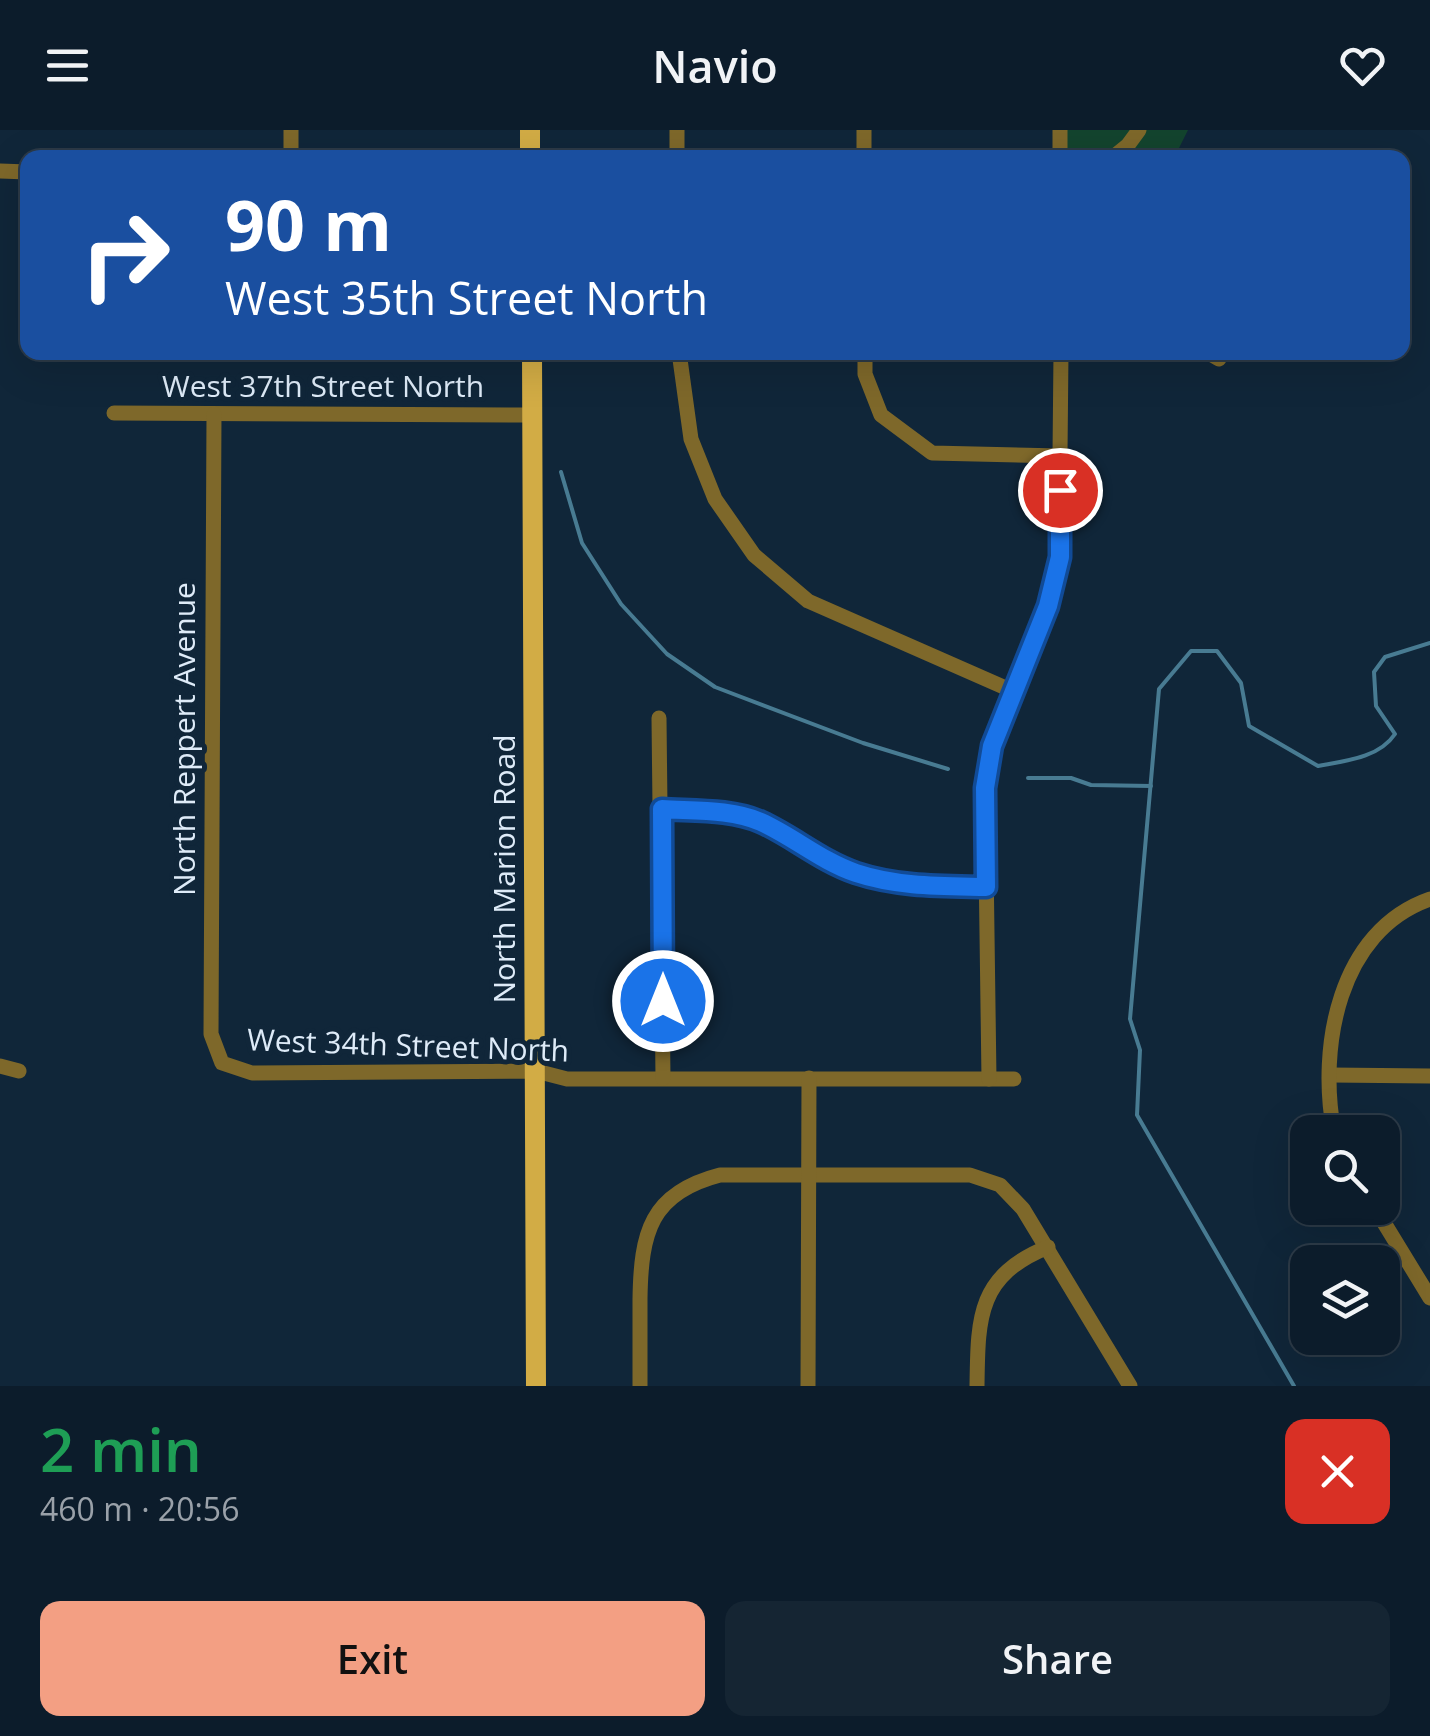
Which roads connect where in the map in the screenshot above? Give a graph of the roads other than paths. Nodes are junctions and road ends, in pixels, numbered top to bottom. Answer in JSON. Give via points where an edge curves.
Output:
{"nodes":[{"id":1,"x":1140,"y":130,"type":"edge"},
{"id":2,"x":1122,"y":150,"type":"edge"},
{"id":3,"x":532,"y":360,"type":"edge"},
{"id":4,"x":680,"y":360,"type":"edge"},
{"id":5,"x":865,"y":360,"type":"edge"},
{"id":6,"x":1061,"y":360,"type":"edge"},
{"id":7,"x":114,"y":413,"type":"dead end"},
{"id":8,"x":214,"y":414,"type":"junction"},
{"id":9,"x":532,"y":415,"type":"junction"},
{"id":10,"x":1060,"y":456,"type":"junction"},
{"id":11,"x":1015,"y":692,"type":"junction"},
{"id":12,"x":659,"y":718,"type":"dead end"},
{"id":13,"x":662,"y":809,"type":"junction"},
{"id":14,"x":986,"y":887,"type":"junction"},
{"id":15,"x":1430,"y":898,"type":"edge"},
{"id":16,"x":222,"y":1063,"type":"joint"},
{"id":17,"x":0,"y":1066,"type":"edge"},
{"id":18,"x":536,"y":1070,"type":"junction"},
{"id":19,"x":19,"y":1072,"type":"dead end"},
{"id":20,"x":1331,"y":1075,"type":"junction"},
{"id":21,"x":1430,"y":1076,"type":"edge"},
{"id":22,"x":663,"y":1078,"type":"junction"},
{"id":23,"x":809,"y":1078,"type":"junction"},
{"id":24,"x":989,"y":1079,"type":"junction"},
{"id":25,"x":1014,"y":1079,"type":"dead end"},
{"id":26,"x":1333,"y":1115,"type":"edge"},
{"id":27,"x":809,"y":1175,"type":"junction"},
{"id":28,"x":1385,"y":1225,"type":"edge"},
{"id":29,"x":1048,"y":1247,"type":"junction"},
{"id":30,"x":1430,"y":1298,"type":"edge"},
{"id":31,"x":536,"y":1386,"type":"edge"},
{"id":32,"x":640,"y":1386,"type":"edge"},
{"id":33,"x":808,"y":1386,"type":"edge"},
{"id":34,"x":977,"y":1386,"type":"edge"},
{"id":35,"x":1130,"y":1386,"type":"edge"}],
"edges":[{"from":1,"to":2,"type":"street"},
{"from":3,"to":9,"type":"main road","name":"North Marion Road"},
{"from":4,"to":11,"type":"street","via":[[690,440],[715,499],[754,554],[808,601]]},
{"from":5,"to":10,"type":"street","via":[[881,415],[932,452]]},
{"from":6,"to":10,"type":"street"},
{"from":7,"to":8,"type":"street","name":"West 37th Street North"},
{"from":8,"to":9,"type":"street","name":"West 37th Street North"},
{"from":8,"to":16,"type":"street","name":"North Reppert Avenue","via":[[211,1042]]},
{"from":9,"to":18,"type":"main road","name":"North Marion Road"},
{"from":10,"to":11,"type":"street","via":[[1060,557]]},
{"from":11,"to":14,"type":"street","via":[[992,746],[985,788]]},
{"from":12,"to":13,"type":"street"},
{"from":13,"to":14,"type":"street","via":[[758,820],[858,874],[926,886]]},
{"from":13,"to":22,"type":"street"},
{"from":14,"to":24,"type":"street"},
{"from":15,"to":20,"type":"street","via":[[1382,928],[1354,964],[1334,1011]]},
{"from":16,"to":18,"type":"street","name":"West 34th Street North","via":[[252,1073]]},
{"from":17,"to":19,"type":"street"},
{"from":18,"to":22,"type":"street","name":"West 34th Street North","via":[[566,1079]]},
{"from":18,"to":31,"type":"main road","name":"North Marion Road"},
{"from":20,"to":21,"type":"street"},
{"from":20,"to":26,"type":"street"},
{"from":22,"to":23,"type":"street","name":"West 34th Street North"},
{"from":23,"to":24,"type":"street","name":"West 34th Street North"},
{"from":23,"to":27,"type":"street"},
{"from":24,"to":25,"type":"street","name":"West 34th Street North"},
{"from":27,"to":29,"type":"street","via":[[970,1175],[1000,1185]]},
{"from":27,"to":32,"type":"street","via":[[710,1178],[684,1186],[652,1218],[640,1271]]},
{"from":27,"to":33,"type":"street"},
{"from":28,"to":30,"type":"street"},
{"from":29,"to":34,"type":"street","via":[[1001,1276],[983,1304]]},
{"from":29,"to":35,"type":"street"}]}
